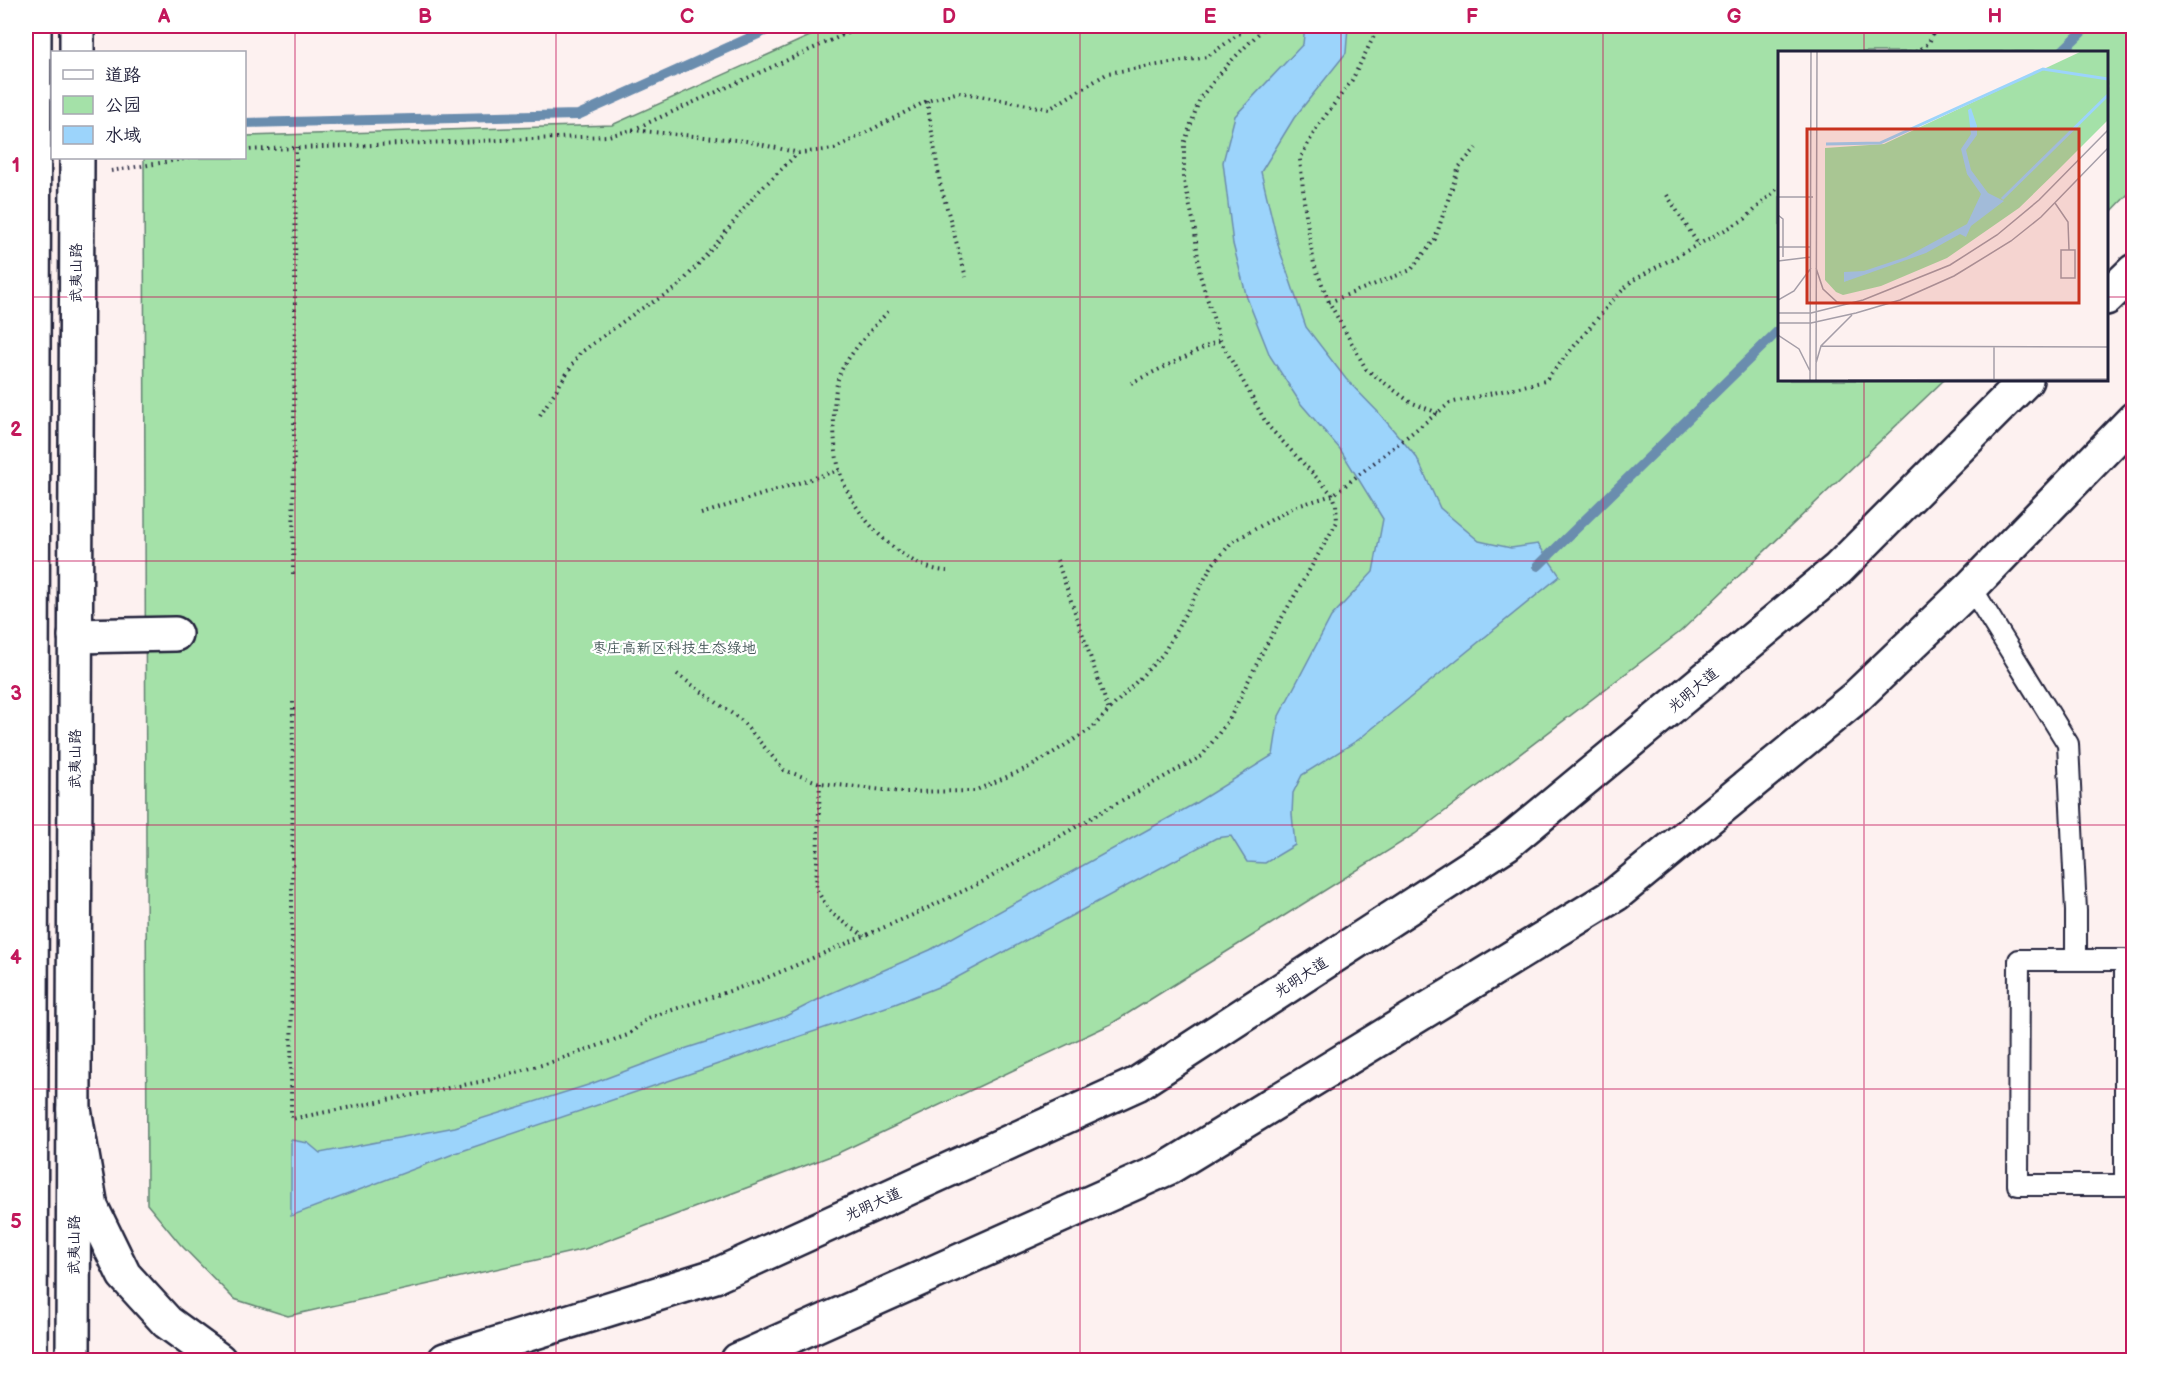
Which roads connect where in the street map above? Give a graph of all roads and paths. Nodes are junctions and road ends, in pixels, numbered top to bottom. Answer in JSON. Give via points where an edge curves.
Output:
{"nodes":[{"id":1,"x":34,"y":26,"type":"edge"},
{"id":2,"x":77,"y":26,"type":"edge"},
{"id":3,"x":863,"y":26,"type":"edge"},
{"id":4,"x":1250,"y":26,"type":"edge"},
{"id":5,"x":1263,"y":26,"type":"edge"},
{"id":6,"x":1379,"y":26,"type":"edge"},
{"id":7,"x":1936,"y":26,"type":"edge"},
{"id":8,"x":77,"y":51,"type":"edge"},
{"id":9,"x":1917,"y":51,"type":"edge"},
{"id":10,"x":927,"y":101,"type":"junction"},
{"id":11,"x":632,"y":130,"type":"junction"},
{"id":12,"x":296,"y":147,"type":"junction"},
{"id":13,"x":1476,"y":148,"type":"dead end"},
{"id":14,"x":246,"y":150,"type":"edge"},
{"id":15,"x":799,"y":153,"type":"junction"},
{"id":16,"x":177,"y":159,"type":"edge"},
{"id":17,"x":77,"y":167,"type":"edge"},
{"id":18,"x":1778,"y":187,"type":"edge"},
{"id":19,"x":1667,"y":195,"type":"dead end"},
{"id":20,"x":1698,"y":244,"type":"junction"},
{"id":21,"x":2133,"y":271,"type":"edge"},
{"id":22,"x":966,"y":277,"type":"dead end"},
{"id":23,"x":2108,"y":296,"type":"edge"},
{"id":24,"x":1329,"y":302,"type":"junction"},
{"id":25,"x":888,"y":312,"type":"dead end"},
{"id":26,"x":1220,"y":340,"type":"junction"},
{"id":27,"x":2025,"y":381,"type":"edge"},
{"id":28,"x":1131,"y":383,"type":"dead end"},
{"id":29,"x":1438,"y":413,"type":"junction"},
{"id":30,"x":540,"y":416,"type":"dead end"},
{"id":31,"x":2133,"y":418,"type":"edge"},
{"id":32,"x":839,"y":470,"type":"junction"},
{"id":33,"x":1333,"y":495,"type":"junction"},
{"id":34,"x":702,"y":514,"type":"dead end"},
{"id":35,"x":29,"y":545,"type":"edge"},
{"id":36,"x":75,"y":545,"type":"junction"},
{"id":37,"x":1056,"y":560,"type":"dead end"},
{"id":38,"x":947,"y":571,"type":"dead end"},
{"id":39,"x":293,"y":574,"type":"dead end"},
{"id":40,"x":1971,"y":587,"type":"junction"},
{"id":41,"x":176,"y":634,"type":"dead end"},
{"id":42,"x":75,"y":636,"type":"junction"},
{"id":43,"x":677,"y":674,"type":"dead end"},
{"id":44,"x":293,"y":702,"type":"dead end"},
{"id":45,"x":1109,"y":711,"type":"junction"},
{"id":46,"x":820,"y":783,"type":"junction"},
{"id":47,"x":864,"y":936,"type":"junction"},
{"id":48,"x":28,"y":941,"type":"edge"},
{"id":49,"x":2076,"y":960,"type":"junction"},
{"id":50,"x":28,"y":1020,"type":"edge"},
{"id":51,"x":74,"y":1109,"type":"junction"},
{"id":52,"x":28,"y":1110,"type":"edge"},
{"id":53,"x":30,"y":1360,"type":"edge"},
{"id":54,"x":74,"y":1360,"type":"edge"},
{"id":55,"x":219,"y":1360,"type":"edge"},
{"id":56,"x":445,"y":1360,"type":"edge"},
{"id":57,"x":738,"y":1360,"type":"edge"}],
"edges":[{"from":1,"to":35,"type":"main road"},
{"from":2,"to":8,"type":"main road"},
{"from":3,"to":11,"type":"path"},
{"from":4,"to":10,"type":"path","via":[[1207,57],[1108,73],[1049,109],[959,92]]},
{"from":5,"to":26,"type":"path","via":[[1200,98],[1184,144],[1184,181],[1200,275]]},
{"from":6,"to":24,"type":"path","via":[[1352,80],[1317,127],[1300,159],[1314,264]]},
{"from":7,"to":9,"type":"path","via":[[1929,43]]},
{"from":10,"to":15,"type":"path","via":[[834,149]]},
{"from":10,"to":22,"type":"path","via":[[940,183]]},
{"from":11,"to":12,"type":"path","via":[[608,136]]},
{"from":11,"to":15,"type":"path","via":[[746,141]]},
{"from":12,"to":14,"type":"path"},
{"from":12,"to":39,"type":"path"},
{"from":13,"to":24,"type":"path","via":[[1459,167],[1434,240],[1411,270]]},
{"from":15,"to":30,"type":"path","via":[[756,194],[677,288],[580,353]]},
{"from":16,"to":17,"type":"path"},
{"from":17,"to":36,"type":"main road","name":"武夷山路"},
{"from":18,"to":20,"type":"path","via":[[1745,219]]},
{"from":19,"to":20,"type":"path"},
{"from":20,"to":29,"type":"path","via":[[1633,280],[1545,381],[1450,403]]},
{"from":21,"to":23,"type":"main road"},
{"from":24,"to":29,"type":"path","via":[[1366,369],[1410,402]]},
{"from":25,"to":32,"type":"path","via":[[840,373],[834,436]]},
{"from":26,"to":28,"type":"path"},
{"from":26,"to":33,"type":"path","via":[[1268,426]]},
{"from":27,"to":56,"type":"main road","name":"光明大道","via":[[1838,569],[1506,844],[1137,1084],[715,1276]]},
{"from":29,"to":33,"type":"path"},
{"from":31,"to":40,"type":"main road"},
{"from":32,"to":34,"type":"path"},
{"from":32,"to":38,"type":"path","via":[[850,495],[891,546],[937,571]]},
{"from":33,"to":45,"type":"path","via":[[1294,507],[1232,542],[1213,564],[1163,654]]},
{"from":33,"to":47,"type":"path","via":[[1337,522],[1265,647],[1230,718],[1202,756],[984,881]]},
{"from":35,"to":36,"type":"main road"},
{"from":35,"to":48,"type":"main road"},
{"from":36,"to":42,"type":"main road","name":"武夷山路"},
{"from":37,"to":45,"type":"path"},
{"from":40,"to":49,"type":"lane","via":[[2068,744]]},
{"from":40,"to":57,"type":"main road","via":[[1855,698],[1616,894],[1168,1168]]},
{"from":41,"to":42,"type":"main road"},
{"from":42,"to":51,"type":"main road","name":"武夷山路"},
{"from":43,"to":46,"type":"path","via":[[741,720],[784,770]]},
{"from":44,"to":47,"type":"path","via":[[291,1119],[484,1081],[549,1063],[628,1035],[648,1018],[757,982]]},
{"from":45,"to":46,"type":"path","via":[[1090,729],[1032,766],[974,791],[902,792]]},
{"from":46,"to":47,"type":"path","via":[[816,890],[831,913]]},
{"from":48,"to":50,"type":"main road"},
{"from":49,"to":49,"type":"lane","via":[[2019,960],[2018,1185],[2125,1185],[2125,960]]},
{"from":50,"to":52,"type":"main road"},
{"from":51,"to":54,"type":"main road","name":"武夷山路"},
{"from":51,"to":55,"type":"main road","via":[[91,1207],[124,1275],[167,1322]]},
{"from":52,"to":53,"type":"main road"}]}
